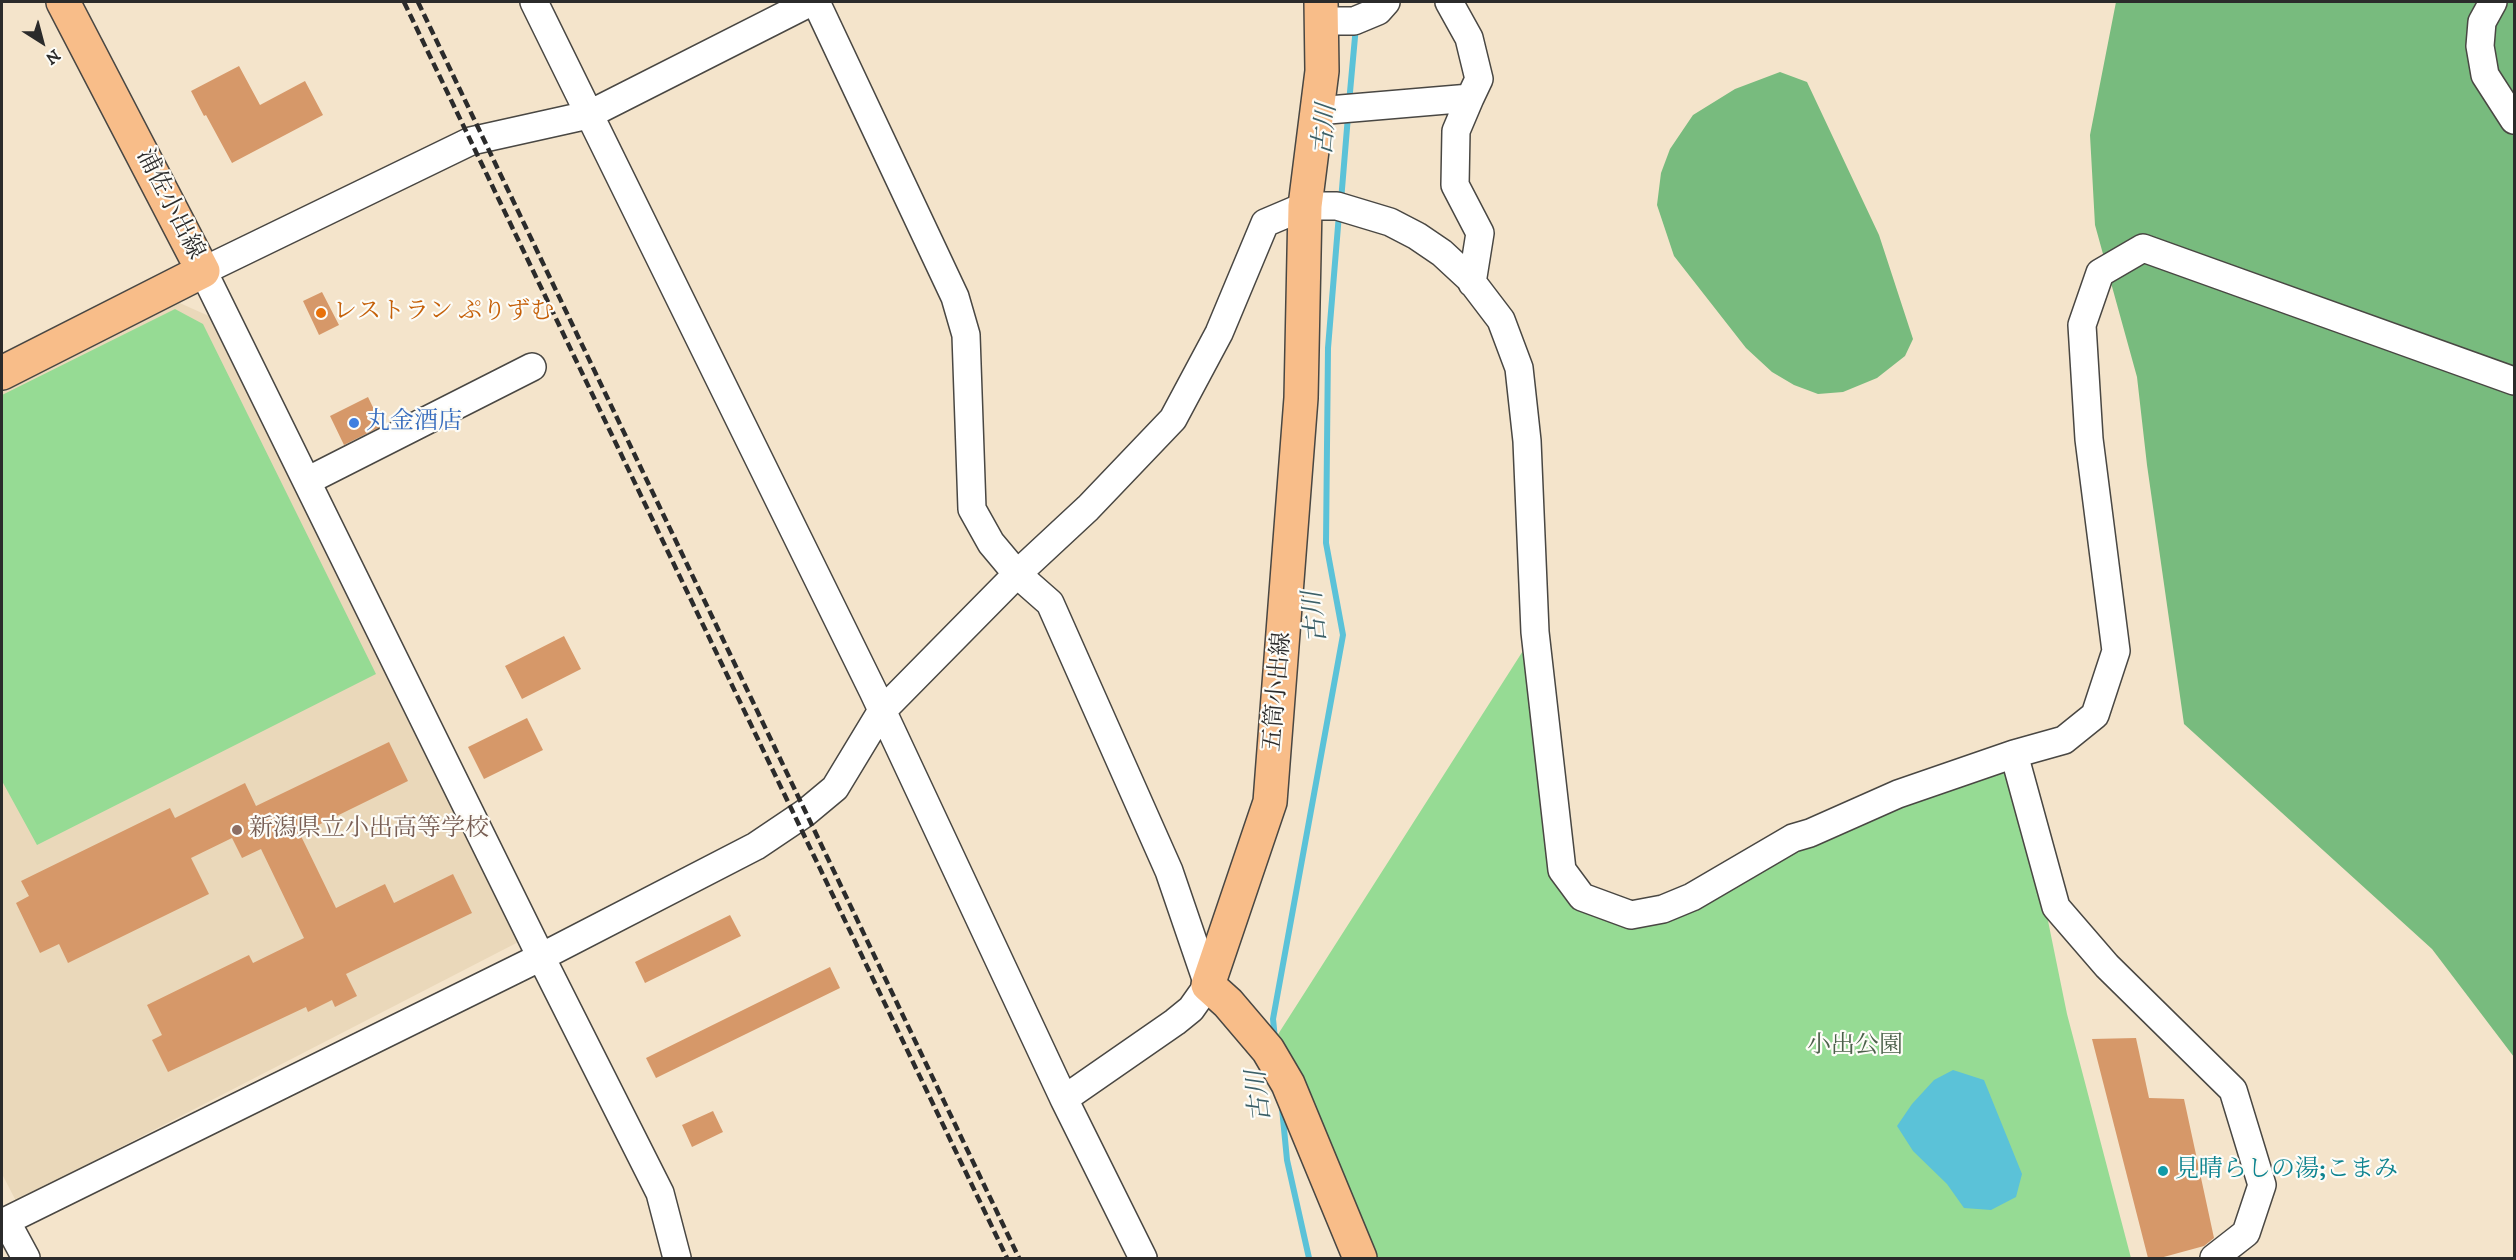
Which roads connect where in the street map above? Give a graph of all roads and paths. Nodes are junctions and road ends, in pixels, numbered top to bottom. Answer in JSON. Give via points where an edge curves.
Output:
{"nodes":[{"id":1,"x":63,"y":2,"type":"edge"},
{"id":2,"x":534,"y":2,"type":"edge"},
{"id":3,"x":811,"y":2,"type":"edge"},
{"id":4,"x":816,"y":2,"type":"edge"},
{"id":5,"x":1386,"y":2,"type":"edge"},
{"id":6,"x":1449,"y":2,"type":"edge"},
{"id":7,"x":2493,"y":2,"type":"edge"},
{"id":8,"x":1321,"y":11,"type":"edge"},
{"id":9,"x":1470,"y":98,"type":"junction"},
{"id":10,"x":1317,"y":111,"type":"junction"},
{"id":11,"x":588,"y":115,"type":"junction"},
{"id":12,"x":2514,"y":120,"type":"edge"},
{"id":13,"x":1305,"y":206,"type":"junction"},
{"id":14,"x":203,"y":271,"type":"junction"},
{"id":15,"x":1473,"y":283,"type":"junction"},
{"id":16,"x":532,"y":367,"type":"dead end"},
{"id":17,"x":2,"y":373,"type":"edge"},
{"id":18,"x":2514,"y":381,"type":"edge"},
{"id":19,"x":307,"y":481,"type":"junction"},
{"id":20,"x":1017,"y":574,"type":"junction"},
{"id":21,"x":881,"y":712,"type":"junction"},
{"id":22,"x":2014,"y":754,"type":"junction"},
{"id":23,"x":541,"y":957,"type":"junction"},
{"id":24,"x":1208,"y":985,"type":"junction"},
{"id":25,"x":1064,"y":1099,"type":"junction"},
{"id":26,"x":4,"y":1222,"type":"edge"},
{"id":27,"x":26,"y":1258,"type":"edge"},
{"id":28,"x":676,"y":1258,"type":"edge"},
{"id":29,"x":1143,"y":1258,"type":"edge"},
{"id":30,"x":1360,"y":1258,"type":"edge"},
{"id":31,"x":2214,"y":1258,"type":"edge"}],
"edges":[{"from":1,"to":14,"type":"main road","name":"浦佐小出線"},
{"from":2,"to":11,"type":"street"},
{"from":3,"to":11,"type":"street"},
{"from":4,"to":20,"type":"street","via":[[955,297],[966,334],[972,509],[991,543]]},
{"from":5,"to":8,"type":"street","via":[[1354,21]]},
{"from":6,"to":9,"type":"street","via":[[1469,38],[1479,79]]},
{"from":7,"to":12,"type":"street","via":[[2482,22],[2480,46],[2486,75]]},
{"from":8,"to":10,"type":"main road","name":"五筒小出線","via":[[1322,71]]},
{"from":9,"to":10,"type":"street"},
{"from":9,"to":15,"type":"street","via":[[1456,131],[1455,185],[1480,233]]},
{"from":10,"to":13,"type":"main road","name":"五筒小出線"},
{"from":11,"to":14,"type":"street","via":[[471,141]]},
{"from":11,"to":21,"type":"street","via":[[690,316]]},
{"from":13,"to":15,"type":"street","via":[[1337,206],[1390,222],[1442,253]]},
{"from":13,"to":20,"type":"street","via":[[1265,223],[1219,333],[1173,419],[1089,508]]},
{"from":13,"to":24,"type":"main road","name":"五筒小出線","via":[[1301,398],[1270,802]]},
{"from":14,"to":17,"type":"main road","name":"浦佐小出線"},
{"from":14,"to":19,"type":"street"},
{"from":15,"to":22,"type":"street","via":[[1501,320],[1519,368],[1528,463],[1535,632],[1552,793],[1562,870],[1582,897],[1631,915],[1663,909],[1692,897],[1793,838],[1898,794]]},
{"from":16,"to":19,"type":"street"},
{"from":18,"to":22,"type":"street","via":[[2143,248],[2100,273],[2082,325],[2089,439],[2116,651],[2095,715],[2064,740]]},
{"from":19,"to":23,"type":"street"},
{"from":20,"to":21,"type":"street"},
{"from":20,"to":24,"type":"street","via":[[1050,603],[1169,872]]},
{"from":21,"to":23,"type":"street","via":[[835,788],[796,819],[756,846]]},
{"from":21,"to":25,"type":"street"},
{"from":22,"to":31,"type":"street","via":[[2056,907],[2107,966],[2233,1090],[2262,1185],[2246,1233]]},
{"from":23,"to":26,"type":"street"},
{"from":23,"to":28,"type":"street","via":[[660,1193]]},
{"from":24,"to":25,"type":"street","via":[[1191,1009],[1175,1022]]},
{"from":24,"to":30,"type":"main road","via":[[1268,1050],[1288,1084]]},
{"from":25,"to":29,"type":"street"},
{"from":26,"to":27,"type":"street"}]}
